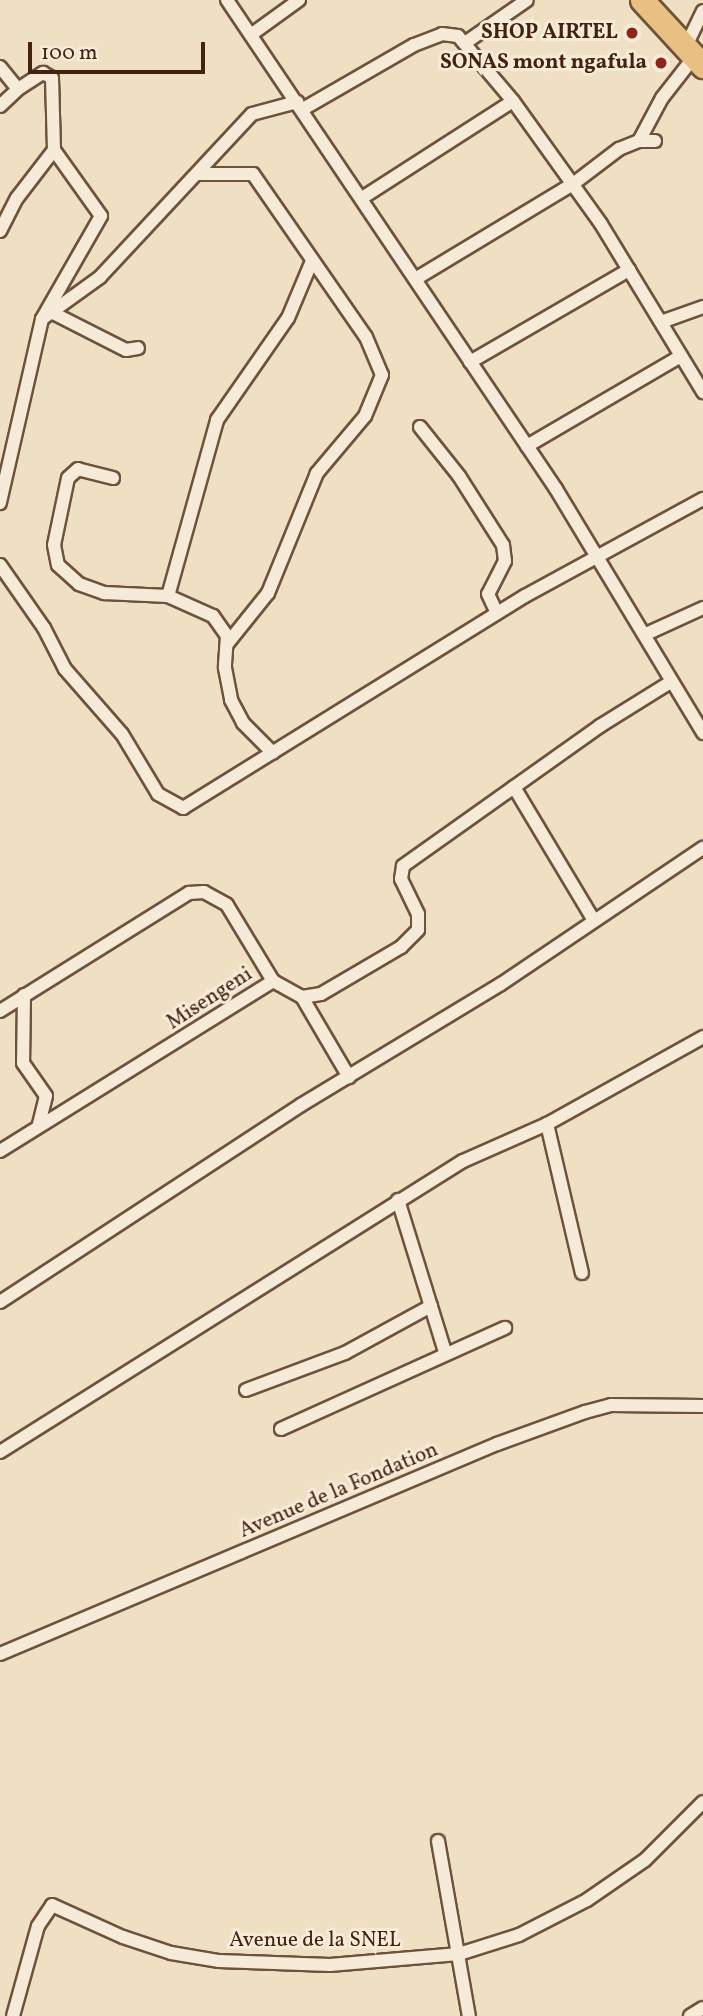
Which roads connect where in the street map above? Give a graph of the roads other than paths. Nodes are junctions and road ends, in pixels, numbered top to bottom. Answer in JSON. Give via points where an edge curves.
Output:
{"nodes":[{"id":1,"x":227,"y":0,"type":"edge"},
{"id":2,"x":299,"y":0,"type":"edge"},
{"id":3,"x":527,"y":0,"type":"edge"},
{"id":4,"x":642,"y":0,"type":"edge"},
{"id":5,"x":703,"y":11,"type":"edge"},
{"id":6,"x":251,"y":34,"type":"junction"},
{"id":7,"x":466,"y":43,"type":"junction"},
{"id":8,"x":694,"y":57,"type":"edge"},
{"id":9,"x":0,"y":67,"type":"edge"},
{"id":10,"x":18,"y":89,"type":"junction"},
{"id":11,"x":513,"y":101,"type":"junction"},
{"id":12,"x":0,"y":106,"type":"edge"},
{"id":13,"x":300,"y":106,"type":"junction"},
{"id":14,"x":639,"y":141,"type":"junction"},
{"id":15,"x":655,"y":141,"type":"dead end"},
{"id":16,"x":54,"y":150,"type":"junction"},
{"id":17,"x":197,"y":174,"type":"junction"},
{"id":18,"x":573,"y":184,"type":"junction"},
{"id":19,"x":362,"y":198,"type":"junction"},
{"id":20,"x":0,"y":231,"type":"edge"},
{"id":21,"x":312,"y":261,"type":"junction"},
{"id":22,"x":629,"y":270,"type":"junction"},
{"id":23,"x":417,"y":278,"type":"junction"},
{"id":24,"x":703,"y":307,"type":"edge"},
{"id":25,"x":47,"y":316,"type":"junction"},
{"id":26,"x":660,"y":321,"type":"junction"},
{"id":27,"x":138,"y":348,"type":"dead end"},
{"id":28,"x":681,"y":356,"type":"junction"},
{"id":29,"x":470,"y":362,"type":"junction"},
{"id":30,"x":702,"y":389,"type":"edge"},
{"id":31,"x":420,"y":427,"type":"dead end"},
{"id":32,"x":527,"y":446,"type":"junction"},
{"id":33,"x":113,"y":478,"type":"dead end"},
{"id":34,"x":703,"y":499,"type":"edge"},
{"id":35,"x":0,"y":503,"type":"edge"},
{"id":36,"x":594,"y":555,"type":"junction"},
{"id":37,"x":0,"y":565,"type":"edge"},
{"id":38,"x":168,"y":596,"type":"junction"},
{"id":39,"x":703,"y":608,"type":"edge"},
{"id":40,"x":497,"y":613,"type":"junction"},
{"id":41,"x":646,"y":634,"type":"junction"},
{"id":42,"x":227,"y":644,"type":"junction"},
{"id":43,"x":669,"y":684,"type":"junction"},
{"id":44,"x":703,"y":733,"type":"edge"},
{"id":45,"x":273,"y":753,"type":"junction"},
{"id":46,"x":514,"y":787,"type":"junction"},
{"id":47,"x":703,"y":848,"type":"edge"},
{"id":48,"x":593,"y":919,"type":"junction"},
{"id":49,"x":273,"y":981,"type":"junction"},
{"id":50,"x":24,"y":995,"type":"junction"},
{"id":51,"x":302,"y":997,"type":"junction"},
{"id":52,"x":0,"y":1011,"type":"edge"},
{"id":53,"x":703,"y":1037,"type":"edge"},
{"id":54,"x":349,"y":1077,"type":"junction"},
{"id":55,"x":39,"y":1124,"type":"junction"},
{"id":56,"x":547,"y":1124,"type":"junction"},
{"id":57,"x":0,"y":1151,"type":"edge"},
{"id":58,"x":398,"y":1200,"type":"junction"},
{"id":59,"x":582,"y":1273,"type":"dead end"},
{"id":60,"x":0,"y":1302,"type":"edge"},
{"id":61,"x":430,"y":1306,"type":"junction"},
{"id":62,"x":505,"y":1328,"type":"dead end"},
{"id":63,"x":445,"y":1352,"type":"junction"},
{"id":64,"x":246,"y":1390,"type":"dead end"},
{"id":65,"x":703,"y":1406,"type":"edge"},
{"id":66,"x":281,"y":1429,"type":"dead end"},
{"id":67,"x":0,"y":1452,"type":"edge"},
{"id":68,"x":0,"y":1654,"type":"edge"},
{"id":69,"x":703,"y":1802,"type":"edge"},
{"id":70,"x":438,"y":1841,"type":"dead end"},
{"id":71,"x":458,"y":1954,"type":"junction"},
{"id":72,"x":703,"y":2008,"type":"edge"},
{"id":73,"x":13,"y":2016,"type":"edge"},
{"id":74,"x":469,"y":2016,"type":"edge"},
{"id":75,"x":690,"y":2016,"type":"edge"}],
"edges":[{"from":1,"to":6,"type":"street"},
{"from":2,"to":6,"type":"street"},
{"from":3,"to":7,"type":"street"},
{"from":4,"to":8,"type":"highway"},
{"from":5,"to":8,"type":"street"},
{"from":6,"to":13,"type":"street"},
{"from":7,"to":11,"type":"street"},
{"from":7,"to":13,"type":"street","via":[[450,33],[424,41]]},
{"from":8,"to":14,"type":"street","via":[[662,98]]},
{"from":9,"to":10,"type":"street"},
{"from":10,"to":12,"type":"street"},
{"from":10,"to":16,"type":"street","via":[[43,73],[52,78]]},
{"from":11,"to":18,"type":"street"},
{"from":11,"to":19,"type":"street"},
{"from":13,"to":17,"type":"street","via":[[252,114]]},
{"from":13,"to":19,"type":"street"},
{"from":14,"to":15,"type":"street"},
{"from":14,"to":18,"type":"street","via":[[619,149]]},
{"from":16,"to":20,"type":"street","via":[[17,198]]},
{"from":16,"to":25,"type":"street","via":[[102,216]]},
{"from":17,"to":21,"type":"street","via":[[253,174]]},
{"from":17,"to":25,"type":"street","via":[[100,277]]},
{"from":18,"to":22,"type":"street"},
{"from":18,"to":23,"type":"street"},
{"from":19,"to":23,"type":"street"},
{"from":21,"to":38,"type":"street","via":[[288,318],[217,420]]},
{"from":21,"to":42,"type":"street","via":[[366,337],[379,364],[380,387],[365,416],[317,472],[268,593]]},
{"from":22,"to":26,"type":"street"},
{"from":22,"to":29,"type":"street"},
{"from":23,"to":29,"type":"street"},
{"from":24,"to":26,"type":"street"},
{"from":25,"to":27,"type":"street","via":[[126,350]]},
{"from":25,"to":35,"type":"street"},
{"from":26,"to":28,"type":"street"},
{"from":28,"to":30,"type":"street"},
{"from":28,"to":32,"type":"street"},
{"from":29,"to":32,"type":"street"},
{"from":31,"to":40,"type":"street","via":[[459,476],[503,545],[505,561],[488,594]]},
{"from":32,"to":36,"type":"street"},
{"from":33,"to":38,"type":"street","via":[[78,469],[68,478],[54,545],[58,565],[79,584],[104,593]]},
{"from":34,"to":36,"type":"street","via":[[661,525]]},
{"from":36,"to":40,"type":"street"},
{"from":36,"to":41,"type":"street"},
{"from":37,"to":45,"type":"street","via":[[44,628],[65,669],[122,734],[158,794],[170,805],[183,808],[195,804]]},
{"from":38,"to":42,"type":"street","via":[[213,616],[226,631]]},
{"from":39,"to":41,"type":"street"},
{"from":40,"to":45,"type":"street"},
{"from":41,"to":43,"type":"street"},
{"from":42,"to":45,"type":"street","via":[[231,700],[243,723]]},
{"from":43,"to":44,"type":"street"},
{"from":43,"to":46,"type":"street"},
{"from":46,"to":48,"type":"street"},
{"from":46,"to":51,"type":"street","via":[[403,866],[401,879],[418,914],[415,937],[321,994]]},
{"from":47,"to":48,"type":"street"},
{"from":48,"to":54,"type":"street","via":[[501,984]]},
{"from":49,"to":50,"type":"street","via":[[227,905],[204,892],[189,893],[167,904]]},
{"from":49,"to":51,"type":"street","name":"Misengeni"},
{"from":49,"to":55,"type":"street","name":"Misengeni","via":[[177,1044]]},
{"from":50,"to":52,"type":"street"},
{"from":50,"to":55,"type":"street","via":[[23,1063],[46,1096]]},
{"from":51,"to":54,"type":"street"},
{"from":53,"to":56,"type":"street"},
{"from":54,"to":60,"type":"street"},
{"from":55,"to":57,"type":"street","name":"Misengeni"},
{"from":56,"to":58,"type":"street","via":[[463,1161]]},
{"from":56,"to":59,"type":"street"},
{"from":58,"to":61,"type":"street"},
{"from":58,"to":67,"type":"street","via":[[334,1246]]},
{"from":61,"to":63,"type":"street"},
{"from":61,"to":64,"type":"street","via":[[345,1353]]},
{"from":62,"to":63,"type":"street"},
{"from":63,"to":66,"type":"street"},
{"from":65,"to":68,"type":"street","name":"Avenue de la Fondation","via":[[611,1405],[572,1417],[497,1444]]},
{"from":69,"to":71,"type":"street","name":"Avenue de la SNEL","via":[[645,1860],[587,1900],[519,1935]]},
{"from":70,"to":71,"type":"street"},
{"from":71,"to":73,"type":"street","name":"Avenue de la SNEL","via":[[330,1965],[219,1961],[171,1953],[123,1937],[52,1905],[43,1913]]},
{"from":71,"to":74,"type":"street"},
{"from":72,"to":75,"type":"street"}]}
